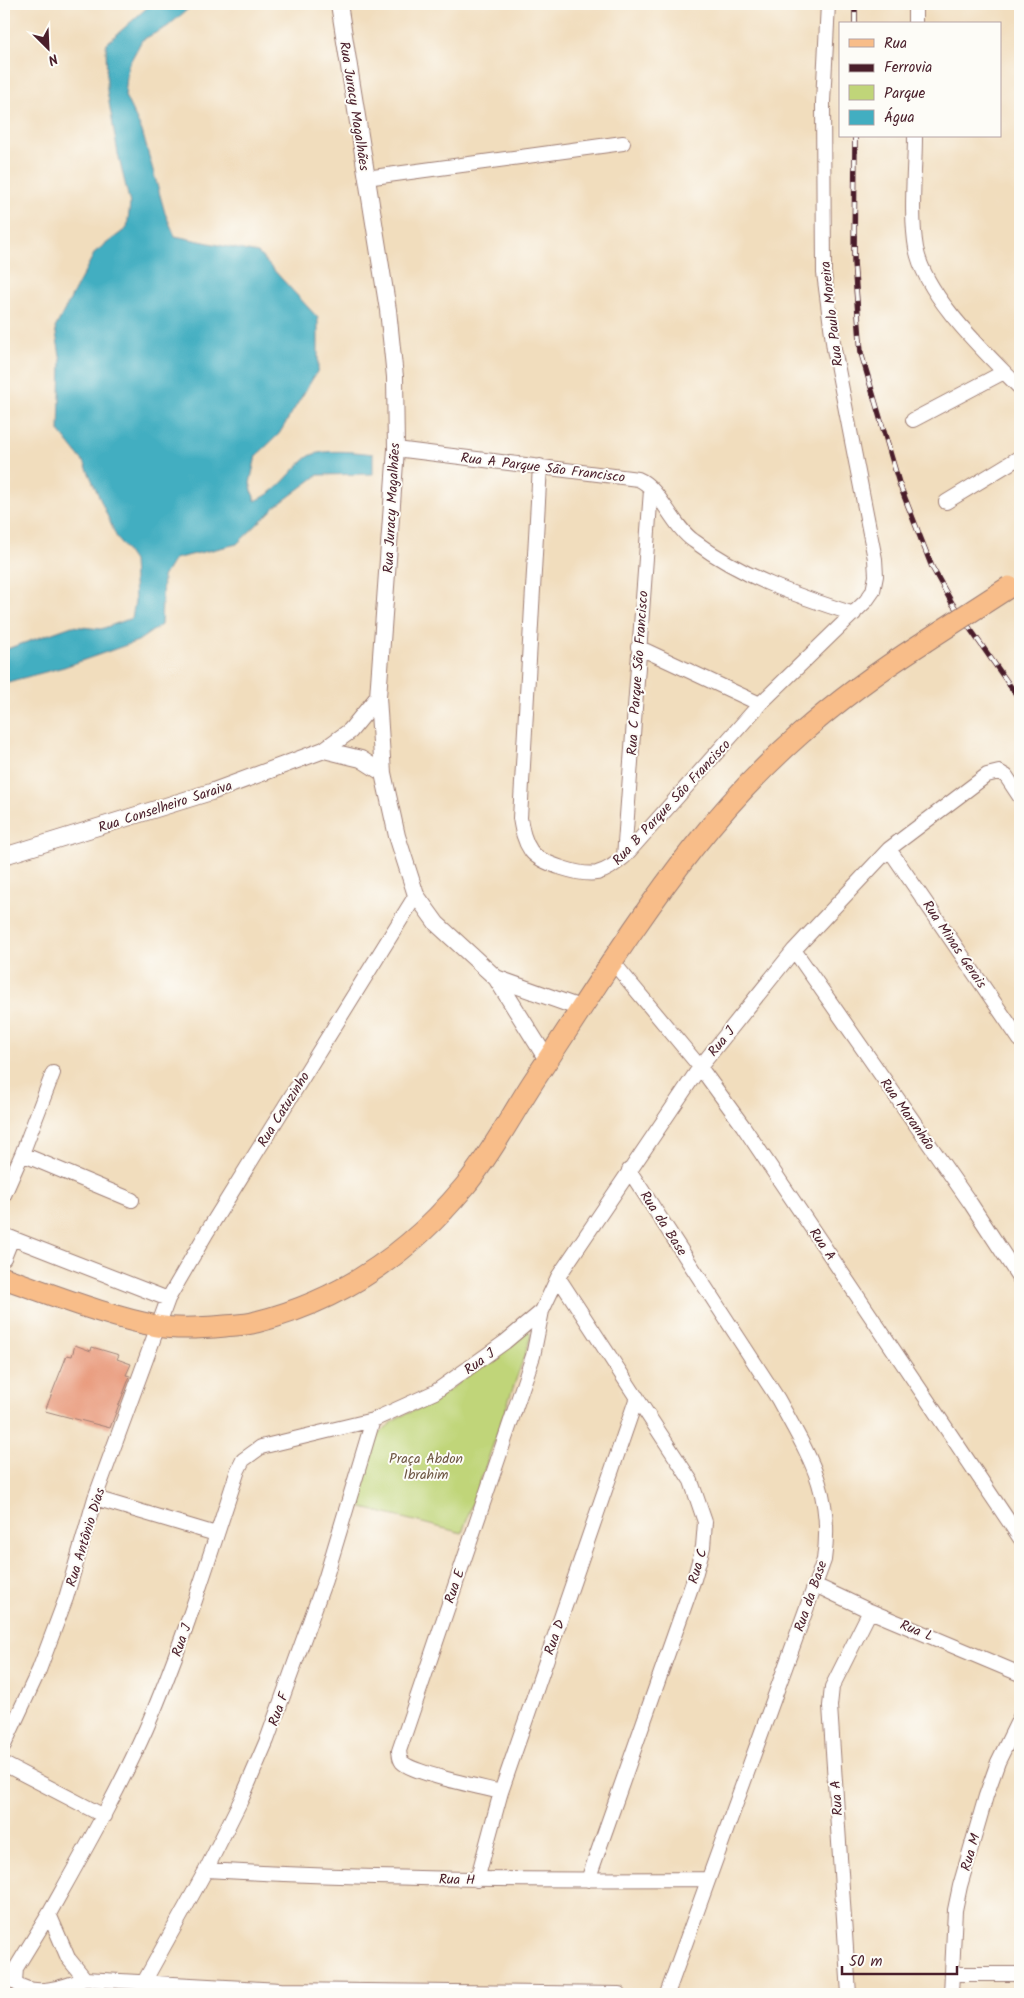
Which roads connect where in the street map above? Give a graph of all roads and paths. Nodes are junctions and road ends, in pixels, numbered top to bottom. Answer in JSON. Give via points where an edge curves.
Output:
{"nodes":[{"id":1,"x":339,"y":4,"type":"edge"},
{"id":2,"x":828,"y":4,"type":"edge"},
{"id":3,"x":915,"y":4,"type":"edge"},
{"id":4,"x":915,"y":22,"type":"edge"},
{"id":5,"x":915,"y":138,"type":"edge"},
{"id":6,"x":623,"y":143,"type":"dead end"},
{"id":7,"x":366,"y":178,"type":"junction"},
{"id":8,"x":1004,"y":372,"type":"junction"},
{"id":9,"x":1020,"y":388,"type":"edge"},
{"id":10,"x":913,"y":420,"type":"dead end"},
{"id":11,"x":396,"y":449,"type":"junction"},
{"id":12,"x":1020,"y":457,"type":"edge"},
{"id":13,"x":540,"y":466,"type":"junction"},
{"id":14,"x":651,"y":490,"type":"junction"},
{"id":15,"x":946,"y":502,"type":"dead end"},
{"id":16,"x":1015,"y":584,"type":"edge"},
{"id":17,"x":854,"y":614,"type":"junction"},
{"id":18,"x":638,"y":647,"type":"junction"},
{"id":19,"x":378,"y":697,"type":"junction"},
{"id":20,"x":760,"y":704,"type":"junction"},
{"id":21,"x":324,"y":750,"type":"junction"},
{"id":22,"x":383,"y":773,"type":"junction"},
{"id":23,"x":1020,"y":797,"type":"edge"},
{"id":24,"x":889,"y":849,"type":"junction"},
{"id":25,"x":4,"y":856,"type":"edge"},
{"id":26,"x":624,"y":857,"type":"junction"},
{"id":27,"x":416,"y":895,"type":"junction"},
{"id":28,"x":794,"y":950,"type":"junction"},
{"id":29,"x":612,"y":961,"type":"junction"},
{"id":30,"x":496,"y":978,"type":"junction"},
{"id":31,"x":583,"y":1009,"type":"junction"},
{"id":32,"x":1020,"y":1040,"type":"edge"},
{"id":33,"x":548,"y":1061,"type":"junction"},
{"id":34,"x":700,"y":1067,"type":"junction"},
{"id":35,"x":53,"y":1073,"type":"dead end"},
{"id":36,"x":22,"y":1154,"type":"junction"},
{"id":37,"x":629,"y":1170,"type":"junction"},
{"id":38,"x":4,"y":1195,"type":"edge"},
{"id":39,"x":132,"y":1200,"type":"dead end"},
{"id":40,"x":8,"y":1237,"type":"edge"},
{"id":41,"x":4,"y":1258,"type":"edge"},
{"id":42,"x":558,"y":1277,"type":"junction"},
{"id":43,"x":4,"y":1278,"type":"edge"},
{"id":44,"x":1020,"y":1279,"type":"edge"},
{"id":45,"x":168,"y":1298,"type":"junction"},
{"id":46,"x":542,"y":1311,"type":"junction"},
{"id":47,"x":160,"y":1327,"type":"junction"},
{"id":48,"x":637,"y":1397,"type":"junction"},
{"id":49,"x":373,"y":1420,"type":"junction"},
{"id":50,"x":95,"y":1498,"type":"junction"},
{"id":51,"x":216,"y":1534,"type":"junction"},
{"id":52,"x":1020,"y":1538,"type":"edge"},
{"id":53,"x":815,"y":1585,"type":"junction"},
{"id":54,"x":870,"y":1611,"type":"junction"},
{"id":55,"x":1020,"y":1674,"type":"edge"},
{"id":56,"x":1020,"y":1717,"type":"edge"},
{"id":57,"x":4,"y":1745,"type":"edge"},
{"id":58,"x":4,"y":1764,"type":"edge"},
{"id":59,"x":501,"y":1792,"type":"junction"},
{"id":60,"x":104,"y":1816,"type":"junction"},
{"id":61,"x":206,"y":1870,"type":"junction"},
{"id":62,"x":708,"y":1879,"type":"junction"},
{"id":63,"x":477,"y":1880,"type":"junction"},
{"id":64,"x":588,"y":1880,"type":"junction"},
{"id":65,"x":49,"y":1914,"type":"junction"},
{"id":66,"x":953,"y":1974,"type":"junction"},
{"id":67,"x":1020,"y":1974,"type":"edge"},
{"id":68,"x":86,"y":1979,"type":"junction"},
{"id":69,"x":144,"y":1982,"type":"junction"},
{"id":70,"x":281,"y":1992,"type":"edge"},
{"id":71,"x":619,"y":1994,"type":"edge"},
{"id":72,"x":667,"y":1994,"type":"edge"},
{"id":73,"x":849,"y":1994,"type":"edge"},
{"id":74,"x":950,"y":1994,"type":"edge"}],
"edges":[{"from":1,"to":7,"type":"street","name":"Rua Juracy Magalhães"},
{"from":2,"to":17,"type":"street","name":"Rua Paulo Moreira","via":[[824,102],[824,274],[834,349],[876,576],[873,590]]},
{"from":3,"to":4,"type":"street"},
{"from":5,"to":8,"type":"street","via":[[915,231],[921,263],[951,314]]},
{"from":6,"to":7,"type":"street"},
{"from":7,"to":11,"type":"street","name":"Rua Juracy Magalhães","via":[[396,377]]},
{"from":8,"to":9,"type":"street"},
{"from":8,"to":10,"type":"street"},
{"from":11,"to":13,"type":"street","name":"Rua A Parque São Francisco"},
{"from":11,"to":19,"type":"street","name":"Rua Juracy Magalhães"},
{"from":12,"to":15,"type":"street"},
{"from":13,"to":14,"type":"street","name":"Rua A Parque São Francisco","via":[[638,479]]},
{"from":13,"to":26,"type":"street","name":"Rua B Parque São Francisco","via":[[520,818],[522,830],[532,853],[544,862],[577,872],[594,874],[609,869]]},
{"from":14,"to":17,"type":"street","name":"Rua A Parque São Francisco","via":[[692,541],[736,569],[799,596]]},
{"from":14,"to":18,"type":"street","name":"Rua C Parque São Francisco"},
{"from":16,"to":29,"type":"main road","bridge":true,"via":[[839,701],[784,746],[753,777],[694,847]]},
{"from":17,"to":20,"type":"street","name":"Rua B Parque São Francisco"},
{"from":18,"to":20,"type":"street"},
{"from":18,"to":26,"type":"street","name":"Rua C Parque São Francisco"},
{"from":19,"to":21,"type":"street","name":"Rua Conselheiro Saraiva","via":[[350,731]]},
{"from":19,"to":22,"type":"street","name":"Rua Juracy Magalhães"},
{"from":20,"to":26,"type":"street","name":"Rua B Parque São Francisco"},
{"from":21,"to":22,"type":"street","via":[[360,759]]},
{"from":21,"to":25,"type":"street","name":"Rua Conselheiro Saraiva","via":[[211,792]]},
{"from":22,"to":27,"type":"street","name":"Rua Juracy Magalhães","via":[[397,836]]},
{"from":23,"to":24,"type":"street","name":"Rua J","via":[[1006,776],[999,772],[987,775]]},
{"from":24,"to":28,"type":"street","name":"Rua J"},
{"from":24,"to":32,"type":"street","name":"Rua Minas Gerais"},
{"from":27,"to":30,"type":"street","name":"Rua Juracy Magalhães","via":[[437,924]]},
{"from":27,"to":45,"type":"street","name":"Rua Catuzinho"},
{"from":28,"to":34,"type":"street","name":"Rua J"},
{"from":28,"to":44,"type":"street","name":"Rua Maranhão"},
{"from":29,"to":31,"type":"main road"},
{"from":29,"to":34,"type":"street","name":"Rua A"},
{"from":30,"to":31,"type":"street"},
{"from":30,"to":33,"type":"street"},
{"from":31,"to":33,"type":"main road"},
{"from":33,"to":47,"type":"main road","via":[[466,1184],[402,1251],[362,1279],[325,1298],[255,1323],[209,1328]]},
{"from":34,"to":37,"type":"street","name":"Rua J"},
{"from":34,"to":52,"type":"street","name":"Rua A","via":[[744,1126]]},
{"from":35,"to":36,"type":"street"},
{"from":36,"to":38,"type":"street"},
{"from":36,"to":39,"type":"street"},
{"from":37,"to":42,"type":"street","name":"Rua J"},
{"from":37,"to":53,"type":"street","name":"Rua da Base","via":[[778,1399],[817,1476],[825,1505],[827,1536],[824,1560]]},
{"from":40,"to":41,"type":"street"},
{"from":40,"to":45,"type":"street"},
{"from":42,"to":46,"type":"street","name":"Rua J"},
{"from":42,"to":48,"type":"street","name":"Rua C"},
{"from":43,"to":47,"type":"main road","via":[[103,1312]]},
{"from":45,"to":47,"type":"street","name":"Rua Catuzinho"},
{"from":46,"to":49,"type":"street","name":"Rua J","via":[[435,1392]]},
{"from":46,"to":59,"type":"street","name":"Rua E","via":[[533,1356],[400,1751],[404,1764],[417,1770]]},
{"from":47,"to":50,"type":"street","name":"Rua Antônio Dias"},
{"from":48,"to":59,"type":"street","name":"Rua D"},
{"from":48,"to":64,"type":"street","name":"Rua C","via":[[691,1481],[705,1522],[703,1547]]},
{"from":49,"to":51,"type":"street","name":"Rua J","via":[[261,1447],[252,1452],[238,1470]]},
{"from":49,"to":61,"type":"street","name":"Rua F","via":[[325,1580],[267,1740]]},
{"from":50,"to":51,"type":"street"},
{"from":50,"to":57,"type":"street","name":"Rua Antônio Dias","via":[[66,1598],[39,1670]]},
{"from":51,"to":60,"type":"street","name":"Rua J","via":[[171,1668]]},
{"from":53,"to":54,"type":"street","name":"Rua L"},
{"from":53,"to":62,"type":"street","name":"Rua da Base"},
{"from":54,"to":55,"type":"street","name":"Rua L"},
{"from":54,"to":73,"type":"street","name":"Rua A","via":[[832,1687],[830,1706]]},
{"from":56,"to":66,"type":"street","name":"Rua M","via":[[998,1762],[960,1886],[955,1910]]},
{"from":58,"to":60,"type":"street"},
{"from":59,"to":63,"type":"street","name":"Rua D"},
{"from":60,"to":65,"type":"street","name":"Rua J"},
{"from":61,"to":63,"type":"street","name":"Rua H","via":[[319,1877]]},
{"from":61,"to":69,"type":"street","name":"Rua F"},
{"from":62,"to":64,"type":"street","name":"Rua H"},
{"from":62,"to":72,"type":"street","name":"Rua da Base"},
{"from":63,"to":64,"type":"street","name":"Rua H"},
{"from":65,"to":68,"type":"street","via":[[68,1958]]},
{"from":65,"to":68,"type":"street","name":"Rua J","via":[[16,1968],[15,1982],[25,1991],[41,1994]]},
{"from":66,"to":67,"type":"street"},
{"from":66,"to":74,"type":"street","name":"Rua M"},
{"from":68,"to":69,"type":"street"},
{"from":69,"to":70,"type":"street"},
{"from":70,"to":71,"type":"street"}]}
